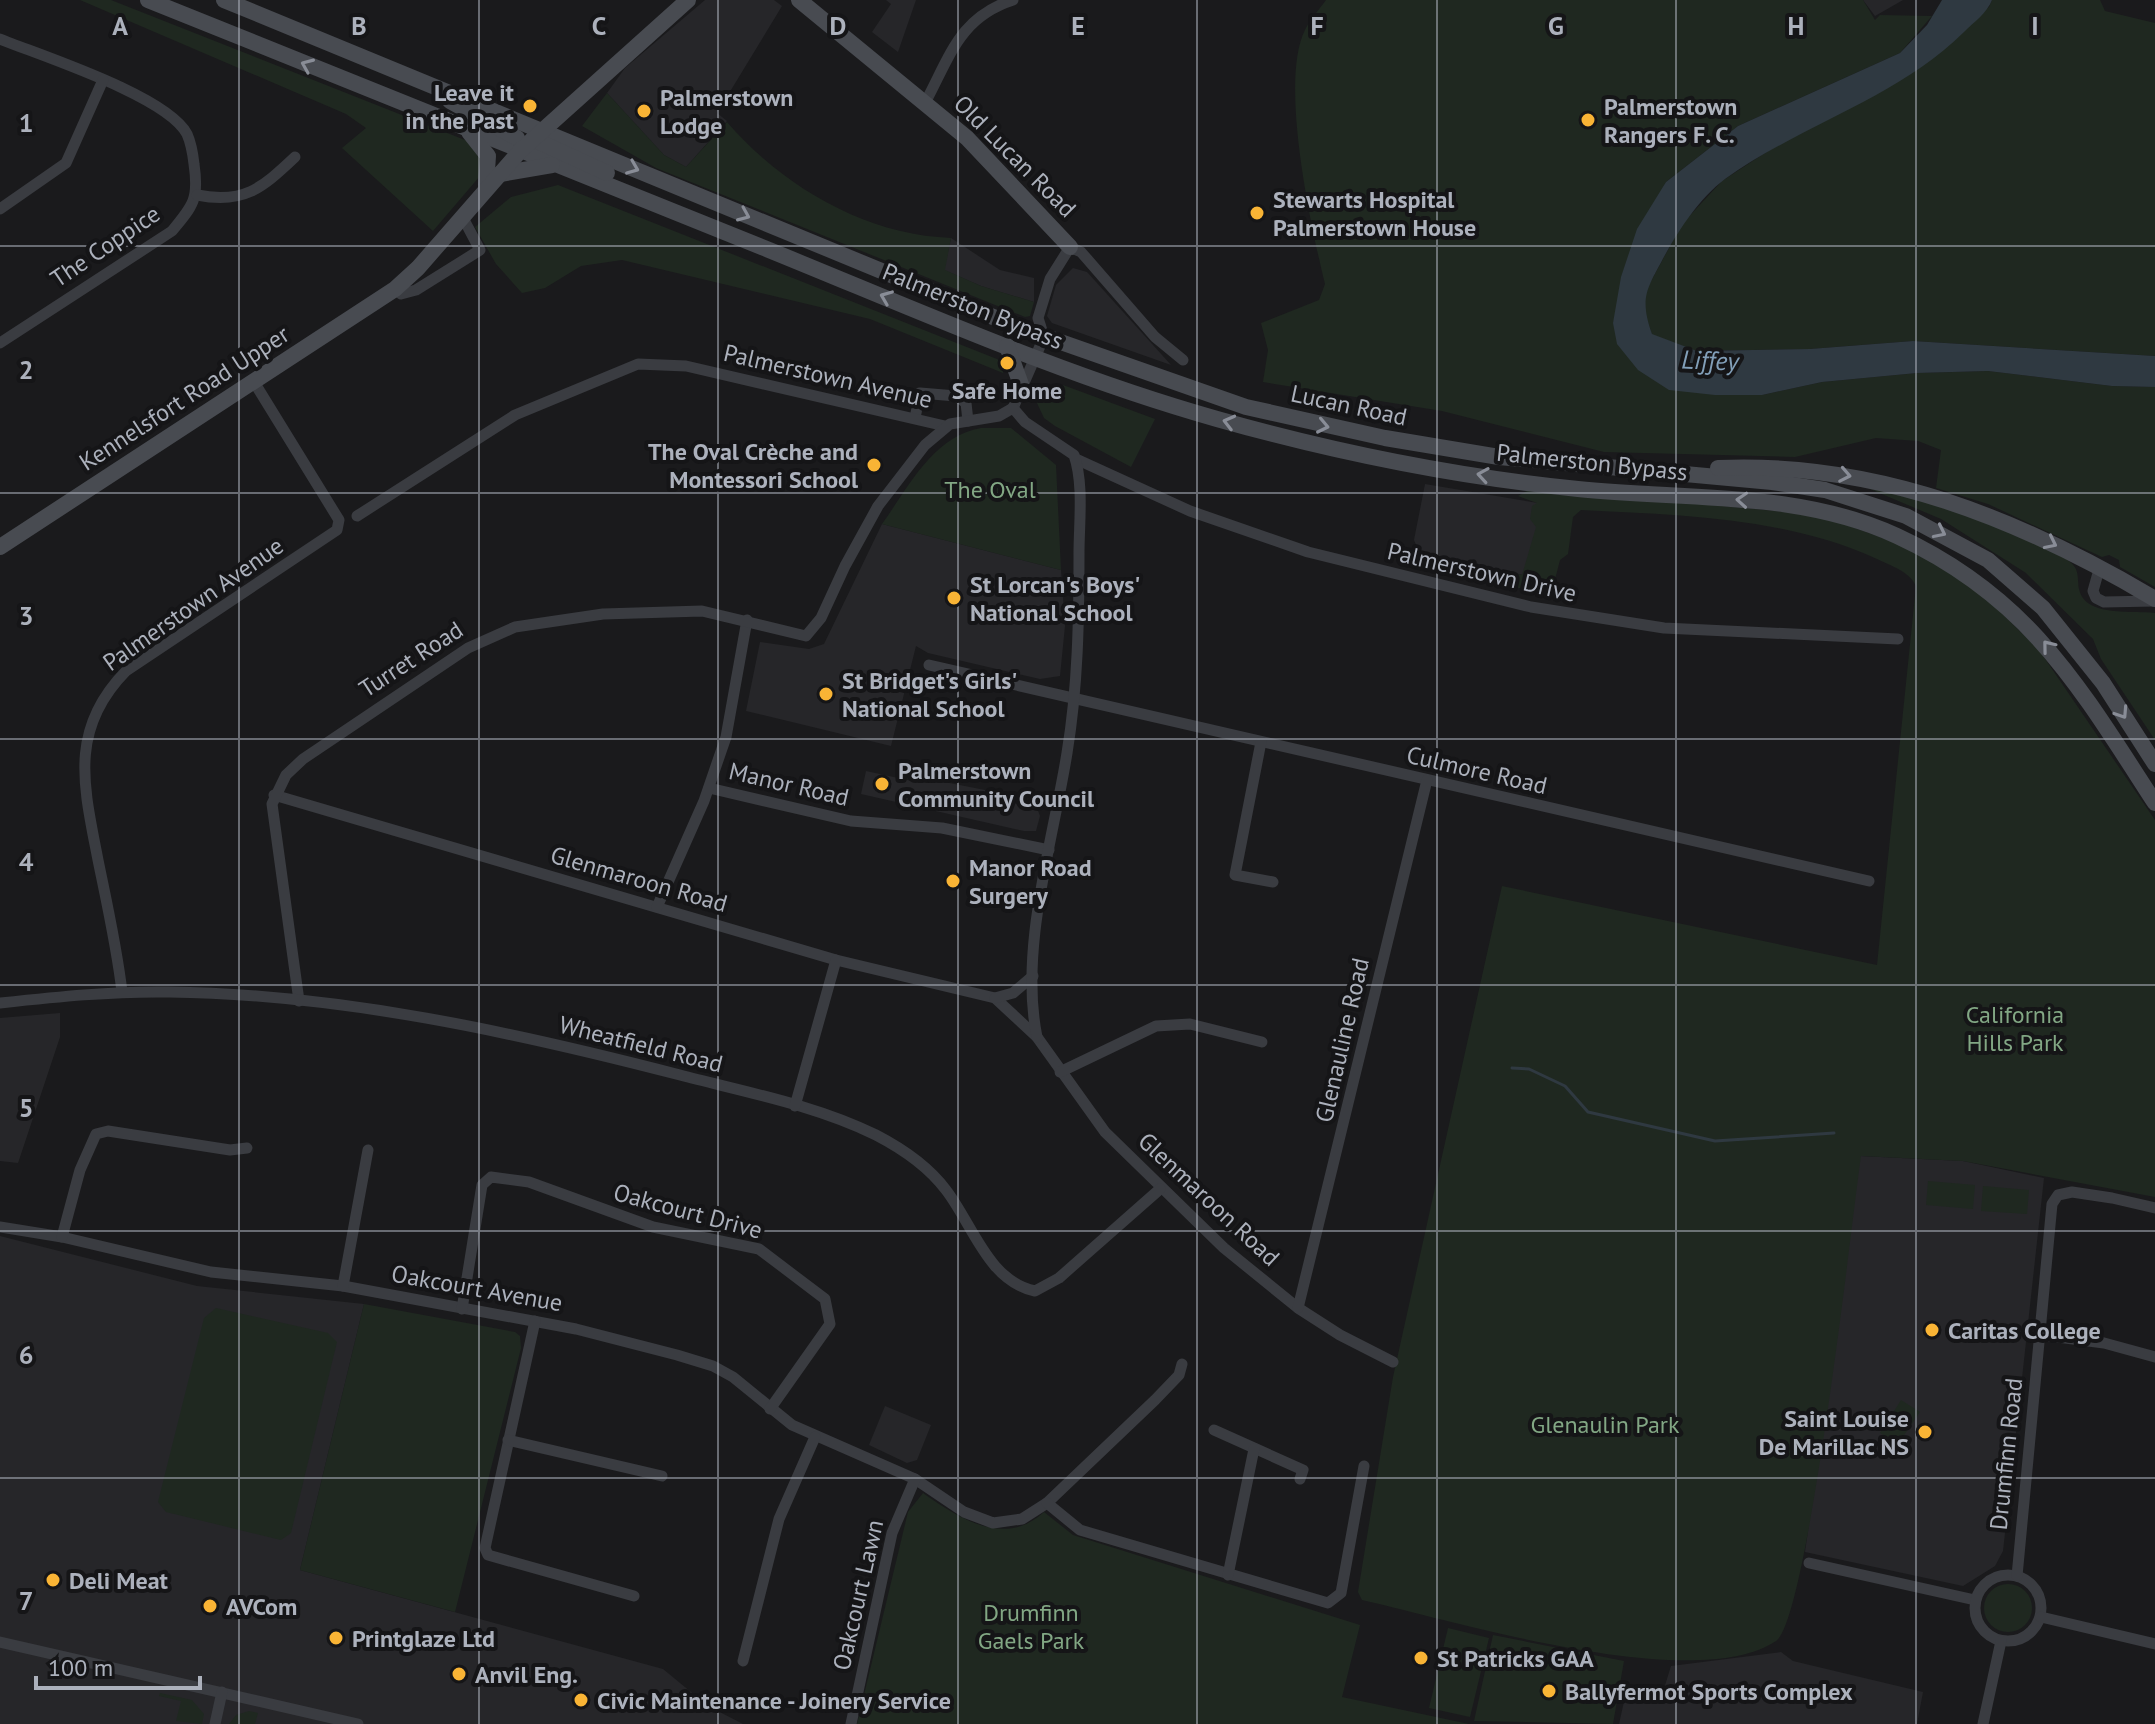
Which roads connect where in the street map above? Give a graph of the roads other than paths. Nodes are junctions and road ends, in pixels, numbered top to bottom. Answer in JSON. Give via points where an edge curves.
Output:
{"nodes":[{"id":1,"x":148,"y":0,"type":"edge"},
{"id":2,"x":224,"y":0,"type":"edge"},
{"id":3,"x":688,"y":0,"type":"edge"},
{"id":4,"x":799,"y":0,"type":"edge"},
{"id":5,"x":1013,"y":0,"type":"edge"},
{"id":6,"x":0,"y":39,"type":"edge"},
{"id":7,"x":393,"y":68,"type":"junction"},
{"id":8,"x":103,"y":80,"type":"junction"},
{"id":9,"x":926,"y":101,"type":"junction"},
{"id":10,"x":567,"y":109,"type":"junction"},
{"id":11,"x":507,"y":116,"type":"junction"},
{"id":12,"x":461,"y":126,"type":"junction"},
{"id":13,"x":531,"y":141,"type":"junction"},
{"id":14,"x":579,"y":146,"type":"junction"},
{"id":15,"x":295,"y":157,"type":"dead end"},
{"id":16,"x":559,"y":165,"type":"junction"},
{"id":17,"x":491,"y":182,"type":"junction"},
{"id":18,"x":197,"y":195,"type":"junction"},
{"id":19,"x":0,"y":209,"type":"edge"},
{"id":20,"x":462,"y":216,"type":"junction"},
{"id":21,"x":697,"y":220,"type":"junction"},
{"id":22,"x":1070,"y":247,"type":"junction"},
{"id":23,"x":891,"y":276,"type":"junction"},
{"id":24,"x":395,"y":289,"type":"junction"},
{"id":25,"x":1044,"y":337,"type":"junction"},
{"id":26,"x":0,"y":343,"type":"edge"},
{"id":27,"x":1007,"y":346,"type":"junction"},
{"id":28,"x":1036,"y":357,"type":"junction"},
{"id":29,"x":1183,"y":360,"type":"dead end"},
{"id":30,"x":1123,"y":364,"type":"junction"},
{"id":31,"x":254,"y":382,"type":"junction"},
{"id":32,"x":1023,"y":390,"type":"junction"},
{"id":33,"x":1129,"y":391,"type":"junction"},
{"id":34,"x":1013,"y":408,"type":"junction"},
{"id":35,"x":915,"y":418,"type":"junction"},
{"id":36,"x":968,"y":421,"type":"junction"},
{"id":37,"x":945,"y":426,"type":"junction"},
{"id":38,"x":1076,"y":459,"type":"junction"},
{"id":39,"x":1656,"y":470,"type":"junction"},
{"id":40,"x":357,"y":516,"type":"dead end"},
{"id":41,"x":0,"y":547,"type":"edge"},
{"id":42,"x":2100,"y":566,"type":"junction"},
{"id":43,"x":2155,"y":600,"type":"edge"},
{"id":44,"x":747,"y":620,"type":"junction"},
{"id":45,"x":1898,"y":639,"type":"dead end"},
{"id":46,"x":929,"y":665,"type":"dead end"},
{"id":47,"x":1075,"y":700,"type":"junction"},
{"id":48,"x":1261,"y":742,"type":"junction"},
{"id":49,"x":2155,"y":764,"type":"edge"},
{"id":50,"x":1427,"y":780,"type":"junction"},
{"id":51,"x":709,"y":788,"type":"junction"},
{"id":52,"x":274,"y":795,"type":"junction"},
{"id":53,"x":2155,"y":803,"type":"edge"},
{"id":54,"x":1049,"y":850,"type":"junction"},
{"id":55,"x":1869,"y":881,"type":"dead end"},
{"id":56,"x":1273,"y":882,"type":"dead end"},
{"id":57,"x":657,"y":907,"type":"junction"},
{"id":58,"x":836,"y":960,"type":"junction"},
{"id":59,"x":1033,"y":976,"type":"junction"},
{"id":60,"x":122,"y":992,"type":"junction"},
{"id":61,"x":995,"y":998,"type":"junction"},
{"id":62,"x":299,"y":1001,"type":"junction"},
{"id":63,"x":0,"y":1003,"type":"edge"},
{"id":64,"x":1037,"y":1037,"type":"junction"},
{"id":65,"x":1262,"y":1042,"type":"dead end"},
{"id":66,"x":1060,"y":1072,"type":"junction"},
{"id":67,"x":795,"y":1106,"type":"junction"},
{"id":68,"x":247,"y":1148,"type":"dead end"},
{"id":69,"x":368,"y":1150,"type":"dead end"},
{"id":70,"x":1160,"y":1189,"type":"junction"},
{"id":71,"x":2155,"y":1208,"type":"edge"},
{"id":72,"x":0,"y":1227,"type":"edge"},
{"id":73,"x":62,"y":1237,"type":"junction"},
{"id":74,"x":343,"y":1286,"type":"junction"},
{"id":75,"x":1298,"y":1308,"type":"junction"},
{"id":76,"x":462,"y":1309,"type":"junction"},
{"id":77,"x":535,"y":1321,"type":"junction"},
{"id":78,"x":2042,"y":1335,"type":"junction"},
{"id":79,"x":2155,"y":1357,"type":"edge"},
{"id":80,"x":1393,"y":1362,"type":"dead end"},
{"id":81,"x":1182,"y":1364,"type":"dead end"},
{"id":82,"x":770,"y":1409,"type":"junction"},
{"id":83,"x":1214,"y":1430,"type":"dead end"},
{"id":84,"x":815,"y":1437,"type":"junction"},
{"id":85,"x":508,"y":1440,"type":"junction"},
{"id":86,"x":1254,"y":1449,"type":"junction"},
{"id":87,"x":1364,"y":1466,"type":"dead end"},
{"id":88,"x":662,"y":1476,"type":"dead end"},
{"id":89,"x":915,"y":1479,"type":"junction"},
{"id":90,"x":1300,"y":1479,"type":"dead end"},
{"id":91,"x":1047,"y":1503,"type":"junction"},
{"id":92,"x":1809,"y":1563,"type":"dead end"},
{"id":93,"x":1228,"y":1575,"type":"junction"},
{"id":94,"x":2017,"y":1576,"type":"junction"},
{"id":95,"x":634,"y":1596,"type":"dead end"},
{"id":96,"x":1975,"y":1600,"type":"junction"},
{"id":97,"x":2041,"y":1617,"type":"junction"},
{"id":98,"x":2001,"y":1641,"type":"junction"},
{"id":99,"x":0,"y":1642,"type":"edge"},
{"id":100,"x":2155,"y":1644,"type":"edge"},
{"id":101,"x":743,"y":1661,"type":"dead end"},
{"id":102,"x":222,"y":1692,"type":"junction"},
{"id":103,"x":215,"y":1724,"type":"edge"},
{"id":104,"x":358,"y":1724,"type":"edge"},
{"id":105,"x":851,"y":1724,"type":"edge"},
{"id":106,"x":1983,"y":1724,"type":"edge"}],
"edges":[{"from":12,"to":1,"type":"main road","name":"Palmerston Bypass","one_way":true},
{"from":2,"to":7,"type":"main road","name":"Palmerston Bypass"},
{"from":3,"to":10,"type":"main road","name":"Kennelsfort Road Upper"},
{"from":4,"to":9,"type":"main road","name":"Old Lucan Road"},
{"from":5,"to":9,"type":"street","via":[[989,8],[964,29]]},
{"from":6,"to":8,"type":"street"},
{"from":7,"to":11,"type":"main road","name":"Palmerston Bypass"},
{"from":7,"to":13,"type":"main road"},
{"from":8,"to":18,"type":"street","via":[[155,105],[186,133]]},
{"from":8,"to":19,"type":"street","via":[[66,163]]},
{"from":9,"to":22,"type":"main road","name":"Old Lucan Road"},
{"from":10,"to":11,"type":"main road","via":[[536,118]]},
{"from":10,"to":13,"type":"main road","name":"Kennelsfort Road Upper"},
{"from":10,"to":14,"type":"main road"},
{"from":11,"to":13,"type":"main road","name":"Palmerston Bypass"},
{"from":12,"to":13,"type":"main road","name":"Palmerston Bypass"},
{"from":12,"to":17,"type":"main road","via":[[488,156]]},
{"from":13,"to":14,"type":"main road","name":"Palmerston Bypass"},
{"from":13,"to":16,"type":"main road","name":"Palmerston Bypass"},
{"from":13,"to":17,"type":"main road","name":"Kennelsfort Road Upper"},
{"from":13,"to":21,"type":"main road","via":[[667,200]]},
{"from":14,"to":23,"type":"main road","name":"Palmerston Bypass","one_way":true},
{"from":15,"to":18,"type":"street","via":[[248,195],[232,200]]},
{"from":16,"to":17,"type":"main road","via":[[526,167]]},
{"from":16,"to":21,"type":"main road","name":"Palmerston Bypass"},
{"from":17,"to":20,"type":"main road","name":"Kennelsfort Road Upper"},
{"from":18,"to":26,"type":"street","name":"The Coppice","via":[[172,231]]},
{"from":20,"to":24,"type":"main road","name":"Kennelsfort Road Upper"},
{"from":20,"to":24,"type":"street","name":"Kennelsfort Road Upper","via":[[480,250],[416,290],[401,294]]},
{"from":27,"to":21,"type":"main road","name":"Palmerston Bypass","one_way":true},
{"from":22,"to":25,"type":"street","via":[[1047,286],[1038,318]]},
{"from":22,"to":29,"type":"street","name":"Old Lucan Road","via":[[1081,252],[1155,337]]},
{"from":23,"to":25,"type":"main road","name":"Palmerston Bypass"},
{"from":23,"to":28,"type":"main road","via":[[930,300],[1030,344]]},
{"from":24,"to":31,"type":"main road","name":"Kennelsfort Road Upper"},
{"from":25,"to":28,"type":"street"},
{"from":25,"to":30,"type":"main road","name":"Lucan Road"},
{"from":27,"to":28,"type":"main road","name":"Palmerston Bypass"},
{"from":27,"to":32,"type":"main road"},
{"from":28,"to":32,"type":"street"},
{"from":28,"to":33,"type":"main road","name":"Palmerston Bypass"},
{"from":30,"to":33,"type":"main road","via":[[1115,375]]},
{"from":30,"to":39,"type":"main road","name":"Lucan Road","one_way":true,"via":[[1246,407],[1385,438],[1499,457]]},
{"from":31,"to":41,"type":"main road","name":"Kennelsfort Road Upper"},
{"from":31,"to":60,"type":"street","name":"Palmerstown Avenue","via":[[339,520],[337,530],[126,671],[94,714],[84,755],[85,795]]},
{"from":32,"to":34,"type":"street"},
{"from":53,"to":33,"type":"main road","name":"Palmerston Bypass","one_way":true,"via":[[2074,678],[2037,633],[1942,559],[1892,533],[1819,510],[1769,502],[1578,489],[1460,472],[1221,420]]},
{"from":34,"to":36,"type":"street"},
{"from":34,"to":38,"type":"street"},
{"from":35,"to":36,"type":"street","via":[[920,393],[956,396],[966,403]]},
{"from":35,"to":37,"type":"street","name":"Palmerstown Avenue"},
{"from":35,"to":40,"type":"street","name":"Palmerstown Avenue","via":[[686,366],[638,364],[515,415]]},
{"from":36,"to":37,"type":"street"},
{"from":37,"to":44,"type":"street","name":"Turret Road","via":[[878,506],[812,633],[806,636]]},
{"from":38,"to":45,"type":"street","name":"Palmerstown Drive","via":[[1190,511],[1308,552],[1531,607],[1664,628]]},
{"from":38,"to":47,"type":"street"},
{"from":39,"to":42,"type":"main road","one_way":true,"via":[[1766,467],[1862,478],[1969,506]]},
{"from":39,"to":49,"type":"main road","one_way":true,"via":[[1825,490],[1906,516],[1951,538],[1988,560],[2043,608],[2103,683]]},
{"from":42,"to":43,"type":"main road"},
{"from":42,"to":43,"type":"street","via":[[2096,598]]},
{"from":44,"to":51,"type":"street","via":[[729,725]]},
{"from":44,"to":52,"type":"street","name":"Turret Road","via":[[702,611],[603,614],[557,618],[490,636],[335,736],[294,767]]},
{"from":46,"to":47,"type":"street","name":"Culmore Road"},
{"from":47,"to":48,"type":"street","name":"Culmore Road"},
{"from":47,"to":54,"type":"street"},
{"from":48,"to":50,"type":"street","name":"Culmore Road"},
{"from":48,"to":56,"type":"street","via":[[1235,875]]},
{"from":50,"to":55,"type":"street","name":"Culmore Road"},
{"from":50,"to":75,"type":"street","name":"Glenauline Road"},
{"from":51,"to":54,"type":"street","name":"Manor Road","via":[[851,821],[942,828]]},
{"from":51,"to":57,"type":"street"},
{"from":52,"to":57,"type":"street","name":"Glenmaroon Road"},
{"from":52,"to":62,"type":"street"},
{"from":54,"to":59,"type":"street"},
{"from":57,"to":58,"type":"street","name":"Glenmaroon Road"},
{"from":58,"to":61,"type":"street","name":"Glenmaroon Road"},
{"from":58,"to":67,"type":"street"},
{"from":59,"to":61,"type":"street","via":[[1013,993]]},
{"from":59,"to":64,"type":"street"},
{"from":60,"to":62,"type":"street","name":"Wheatfield Road"},
{"from":60,"to":63,"type":"street","name":"Wheatfield Road"},
{"from":61,"to":64,"type":"street","name":"Glenmaroon Road"},
{"from":62,"to":67,"type":"street","name":"Wheatfield Road","via":[[544,1042]]},
{"from":64,"to":66,"type":"street","name":"Glenmaroon Road"},
{"from":65,"to":66,"type":"street","via":[[1171,1023]]},
{"from":66,"to":70,"type":"street","name":"Glenmaroon Road","via":[[1105,1132]]},
{"from":67,"to":70,"type":"street","name":"Wheatfield Road","via":[[851,1123],[919,1161],[946,1189],[999,1273],[1035,1291],[1059,1278]]},
{"from":68,"to":73,"type":"street","via":[[230,1150],[108,1131],[96,1134],[71,1195]]},
{"from":69,"to":74,"type":"street"},
{"from":70,"to":75,"type":"street","name":"Glenmaroon Road"},
{"from":71,"to":78,"type":"street","name":"Drumfinn Road","via":[[2072,1192],[2058,1195],[2052,1204]]},
{"from":72,"to":73,"type":"street","name":"Oakcourt Avenue"},
{"from":73,"to":74,"type":"street","name":"Oakcourt Avenue","via":[[211,1272]]},
{"from":74,"to":76,"type":"street","name":"Oakcourt Avenue"},
{"from":75,"to":80,"type":"street","name":"Glenmaroon Road"},
{"from":76,"to":77,"type":"street","name":"Oakcourt Avenue"},
{"from":76,"to":82,"type":"street","name":"Oakcourt Drive","via":[[482,1185],[491,1177],[529,1182],[653,1227],[759,1249],[825,1299],[830,1324]]},
{"from":77,"to":82,"type":"street","name":"Oakcourt Avenue","via":[[713,1366]]},
{"from":77,"to":85,"type":"street"},
{"from":78,"to":79,"type":"street"},
{"from":78,"to":94,"type":"street","name":"Drumfinn Road"},
{"from":81,"to":91,"type":"street","name":"Oakcourt Avenue","via":[[1179,1375],[1155,1400]]},
{"from":82,"to":84,"type":"street","name":"Oakcourt Avenue"},
{"from":83,"to":86,"type":"street"},
{"from":84,"to":89,"type":"street","name":"Oakcourt Avenue"},
{"from":84,"to":101,"type":"street","via":[[779,1519]]},
{"from":85,"to":88,"type":"street"},
{"from":85,"to":95,"type":"street","via":[[485,1548],[488,1555]]},
{"from":86,"to":90,"type":"street","via":[[1303,1470]]},
{"from":86,"to":93,"type":"street"},
{"from":87,"to":93,"type":"street","via":[[1347,1573],[1336,1600],[1328,1603]]},
{"from":89,"to":91,"type":"street","name":"Oakcourt Avenue","via":[[964,1512],[993,1523],[1022,1519]]},
{"from":89,"to":105,"type":"street","name":"Oakcourt Lawn","via":[[892,1533]]},
{"from":91,"to":93,"type":"street","via":[[1080,1530]]},
{"from":92,"to":96,"type":"street"},
{"from":94,"to":96,"type":"street","via":[[1986,1582]]},
{"from":94,"to":97,"type":"street","via":[[2034,1587]]},
{"from":96,"to":98,"type":"street","via":[[1977,1621]]},
{"from":97,"to":98,"type":"street","via":[[2021,1640]]},
{"from":97,"to":100,"type":"street"},
{"from":98,"to":106,"type":"street"},
{"from":99,"to":102,"type":"street"},
{"from":102,"to":103,"type":"street"},
{"from":102,"to":104,"type":"street"}]}
